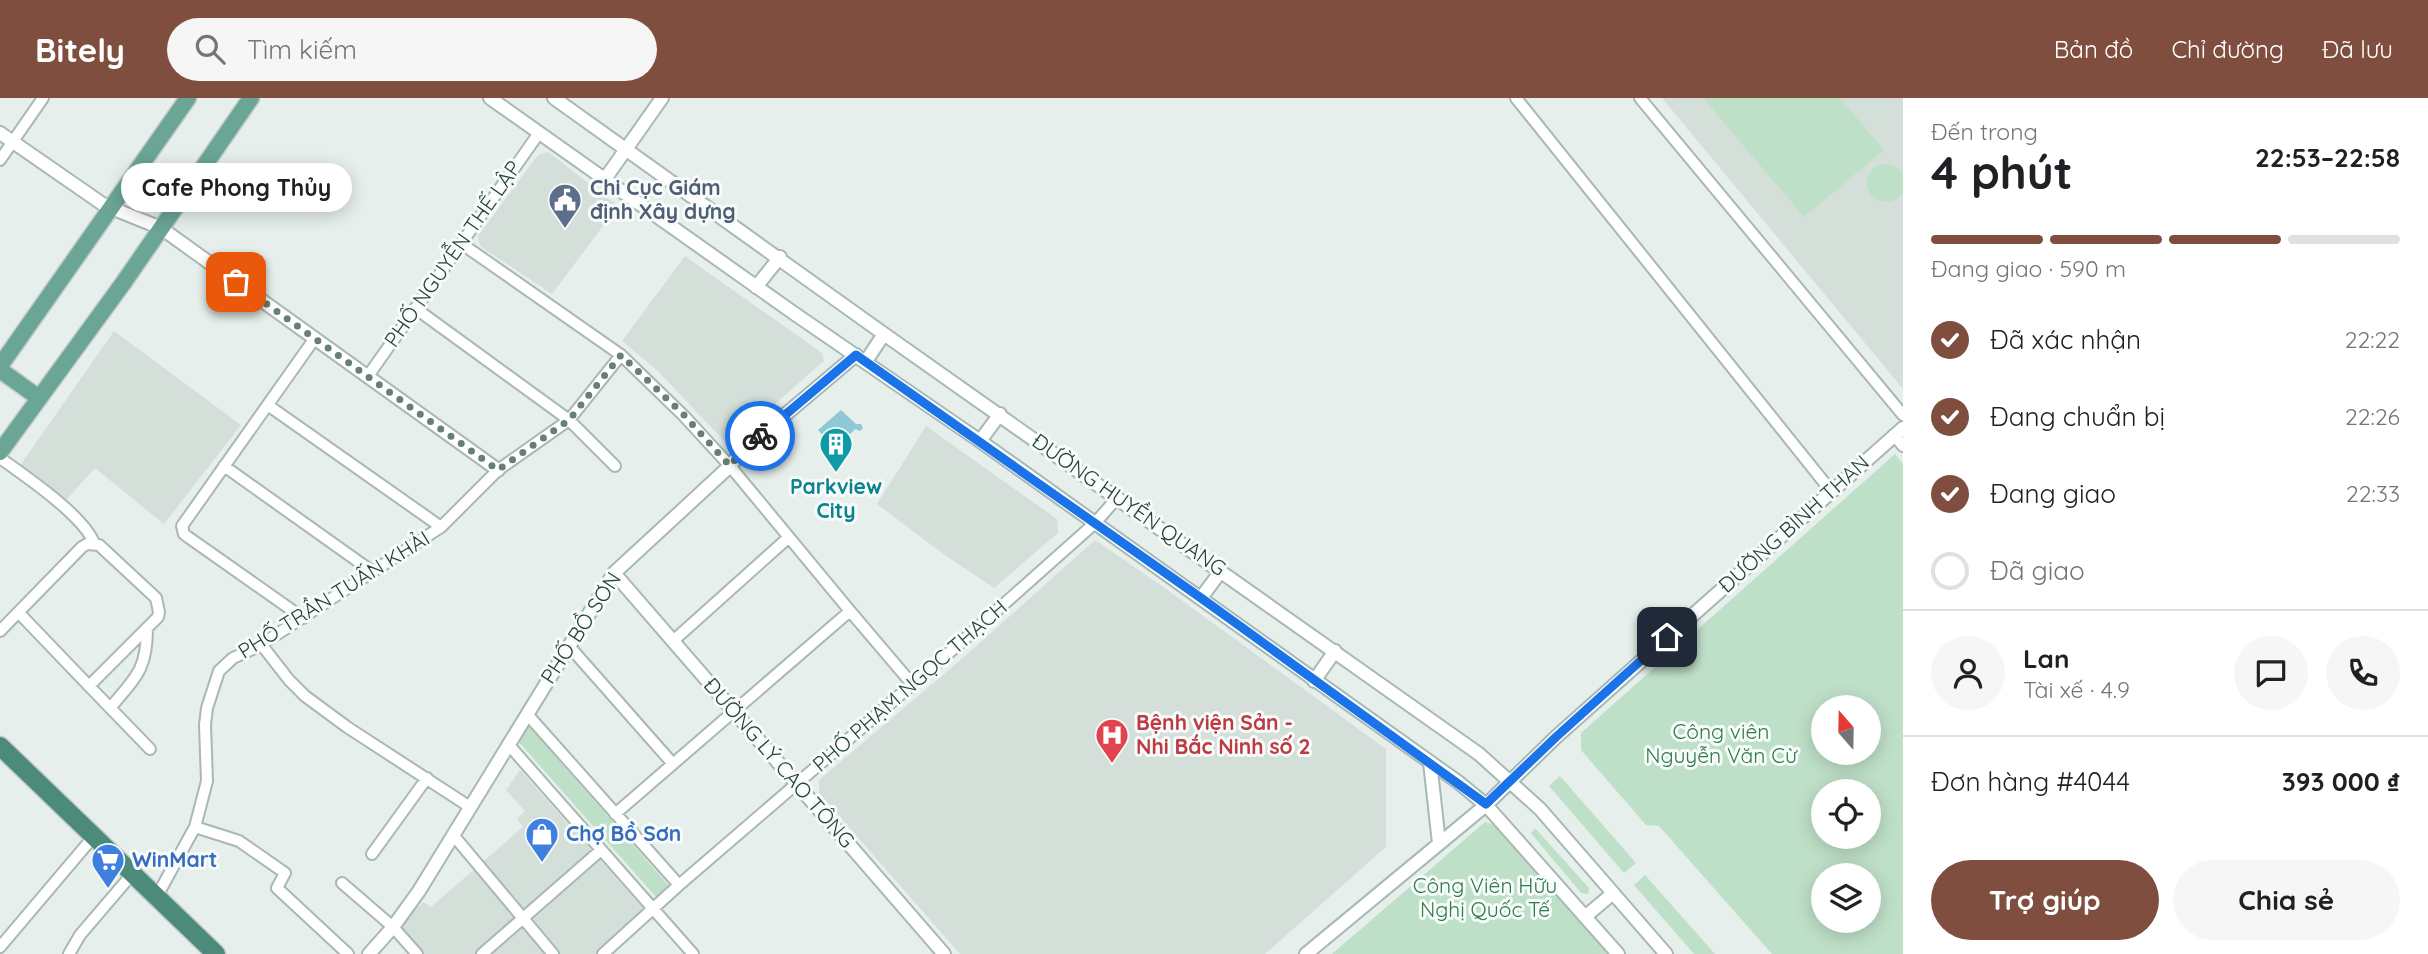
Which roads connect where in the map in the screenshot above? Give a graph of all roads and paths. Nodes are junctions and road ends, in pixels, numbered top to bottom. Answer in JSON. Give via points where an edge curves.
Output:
{"nodes":[{"id":1,"x":43,"y":98,"type":"edge"},
{"id":2,"x":188,"y":98,"type":"edge"},
{"id":3,"x":251,"y":98,"type":"edge"},
{"id":4,"x":491,"y":98,"type":"edge"},
{"id":5,"x":554,"y":98,"type":"edge"},
{"id":6,"x":662,"y":98,"type":"edge"},
{"id":7,"x":1516,"y":98,"type":"edge"},
{"id":8,"x":1640,"y":98,"type":"edge"},
{"id":9,"x":0,"y":133,"type":"edge"},
{"id":10,"x":539,"y":133,"type":"junction"},
{"id":11,"x":13,"y":141,"type":"junction"},
{"id":12,"x":625,"y":149,"type":"junction"},
{"id":13,"x":0,"y":160,"type":"edge"},
{"id":14,"x":605,"y":178,"type":"junction"},
{"id":15,"x":111,"y":208,"type":"junction"},
{"id":16,"x":161,"y":228,"type":"junction"},
{"id":17,"x":462,"y":244,"type":"junction"},
{"id":18,"x":780,"y":257,"type":"junction"},
{"id":19,"x":756,"y":287,"type":"junction"},
{"id":20,"x":415,"y":308,"type":"junction"},
{"id":21,"x":884,"y":334,"type":"junction"},
{"id":22,"x":315,"y":338,"type":"junction"},
{"id":23,"x":621,"y":355,"type":"junction"},
{"id":24,"x":861,"y":358,"type":"junction"},
{"id":25,"x":0,"y":368,"type":"edge"},
{"id":26,"x":368,"y":376,"type":"junction"},
{"id":27,"x":38,"y":398,"type":"junction"},
{"id":28,"x":269,"y":406,"type":"junction"},
{"id":29,"x":1000,"y":414,"type":"junction"},
{"id":30,"x":1903,"y":415,"type":"edge"},
{"id":31,"x":569,"y":420,"type":"junction"},
{"id":32,"x":1899,"y":431,"type":"edge"},
{"id":33,"x":980,"y":441,"type":"junction"},
{"id":34,"x":1903,"y":446,"type":"edge"},
{"id":35,"x":0,"y":452,"type":"edge"},
{"id":36,"x":0,"y":458,"type":"edge"},
{"id":37,"x":224,"y":466,"type":"junction"},
{"id":38,"x":615,"y":466,"type":"dead end"},
{"id":39,"x":730,"y":466,"type":"junction"},
{"id":40,"x":498,"y":470,"type":"junction"},
{"id":41,"x":1831,"y":491,"type":"junction"},
{"id":42,"x":1118,"y":497,"type":"junction"},
{"id":43,"x":1095,"y":523,"type":"junction"},
{"id":44,"x":441,"y":527,"type":"junction"},
{"id":45,"x":789,"y":537,"type":"junction"},
{"id":46,"x":94,"y":543,"type":"junction"},
{"id":47,"x":1222,"y":570,"type":"junction"},
{"id":48,"x":373,"y":572,"type":"junction"},
{"id":49,"x":614,"y":573,"type":"junction"},
{"id":50,"x":1201,"y":598,"type":"junction"},
{"id":51,"x":850,"y":611,"type":"junction"},
{"id":52,"x":19,"y":613,"type":"junction"},
{"id":53,"x":303,"y":618,"type":"junction"},
{"id":54,"x":147,"y":628,"type":"junction"},
{"id":55,"x":0,"y":631,"type":"edge"},
{"id":56,"x":673,"y":641,"type":"junction"},
{"id":57,"x":261,"y":644,"type":"junction"},
{"id":58,"x":569,"y":646,"type":"junction"},
{"id":59,"x":1335,"y":651,"type":"junction"},
{"id":60,"x":1314,"y":681,"type":"junction"},
{"id":61,"x":912,"y":684,"type":"junction"},
{"id":62,"x":89,"y":686,"type":"junction"},
{"id":63,"x":110,"y":708,"type":"junction"},
{"id":64,"x":734,"y":711,"type":"junction"},
{"id":65,"x":527,"y":714,"type":"junction"},
{"id":66,"x":508,"y":744,"type":"junction"},
{"id":67,"x":0,"y":746,"type":"edge"},
{"id":68,"x":150,"y":749,"type":"dead end"},
{"id":69,"x":1430,"y":762,"type":"junction"},
{"id":70,"x":673,"y":764,"type":"junction"},
{"id":71,"x":427,"y":778,"type":"junction"},
{"id":72,"x":1510,"y":780,"type":"junction"},
{"id":73,"x":798,"y":784,"type":"junction"},
{"id":74,"x":1486,"y":804,"type":"junction"},
{"id":75,"x":470,"y":807,"type":"junction"},
{"id":76,"x":615,"y":814,"type":"junction"},
{"id":77,"x":195,"y":827,"type":"junction"},
{"id":78,"x":94,"y":836,"type":"junction"},
{"id":79,"x":454,"y":836,"type":"junction"},
{"id":80,"x":1439,"y":843,"type":"junction"},
{"id":81,"x":601,"y":850,"type":"junction"},
{"id":82,"x":372,"y":854,"type":"dead end"},
{"id":83,"x":133,"y":873,"type":"junction"},
{"id":84,"x":341,"y":883,"type":"dead end"},
{"id":85,"x":679,"y":886,"type":"junction"},
{"id":86,"x":1612,"y":894,"type":"junction"},
{"id":87,"x":157,"y":896,"type":"junction"},
{"id":88,"x":653,"y":908,"type":"junction"},
{"id":89,"x":1586,"y":916,"type":"junction"},
{"id":90,"x":523,"y":919,"type":"junction"},
{"id":91,"x":393,"y":926,"type":"junction"},
{"id":92,"x":0,"y":947,"type":"edge"},
{"id":93,"x":69,"y":954,"type":"edge"},
{"id":94,"x":216,"y":954,"type":"edge"},
{"id":95,"x":348,"y":954,"type":"edge"},
{"id":96,"x":369,"y":954,"type":"edge"},
{"id":97,"x":416,"y":954,"type":"edge"},
{"id":98,"x":482,"y":954,"type":"edge"},
{"id":99,"x":553,"y":954,"type":"edge"},
{"id":100,"x":603,"y":954,"type":"edge"},
{"id":101,"x":693,"y":954,"type":"edge"},
{"id":102,"x":944,"y":954,"type":"edge"},
{"id":103,"x":1306,"y":954,"type":"edge"},
{"id":104,"x":1618,"y":954,"type":"edge"},
{"id":105,"x":1666,"y":954,"type":"edge"}],
"edges":[{"from":1,"to":11,"type":"street"},
{"from":2,"to":15,"type":"main road"},
{"from":3,"to":16,"type":"main road"},
{"from":4,"to":10,"type":"street","name":"ĐƯỜNG HUYỀN QUANG"},
{"from":5,"to":12,"type":"street","name":"ĐƯỜNG HUYỀN QUANG"},
{"from":6,"to":12,"type":"street"},
{"from":7,"to":41,"type":"street"},
{"from":8,"to":30,"type":"street"},
{"from":9,"to":11,"type":"street"},
{"from":10,"to":14,"type":"street","name":"ĐƯỜNG HUYỀN QUANG"},
{"from":10,"to":17,"type":"street","name":"PHỐ NGUYỄN THẾ LẬP"},
{"from":11,"to":13,"type":"street"},
{"from":11,"to":15,"type":"street"},
{"from":12,"to":14,"type":"street"},
{"from":12,"to":18,"type":"street","name":"ĐƯỜNG HUYỀN QUANG"},
{"from":14,"to":19,"type":"street","name":"ĐƯỜNG HUYỀN QUANG"},
{"from":15,"to":16,"type":"street"},
{"from":15,"to":25,"type":"main road"},
{"from":16,"to":22,"type":"street"},
{"from":16,"to":27,"type":"main road"},
{"from":17,"to":20,"type":"street","name":"PHỐ NGUYỄN THẾ LẬP"},
{"from":17,"to":23,"type":"street"},
{"from":18,"to":19,"type":"street"},
{"from":18,"to":21,"type":"street","name":"ĐƯỜNG HUYỀN QUANG"},
{"from":19,"to":24,"type":"street","name":"ĐƯỜNG HUYỀN QUANG"},
{"from":20,"to":26,"type":"street","name":"PHỐ NGUYỄN THẾ LẬP"},
{"from":20,"to":31,"type":"street"},
{"from":21,"to":24,"type":"street","name":"PHỐ BỒ SƠN"},
{"from":21,"to":29,"type":"street","name":"ĐƯỜNG HUYỀN QUANG"},
{"from":22,"to":26,"type":"street"},
{"from":22,"to":28,"type":"street"},
{"from":23,"to":31,"type":"street","name":"PHỐ TRẦN TUẤN KHẢI"},
{"from":23,"to":39,"type":"street"},
{"from":24,"to":33,"type":"street","name":"ĐƯỜNG HUYỀN QUANG"},
{"from":24,"to":39,"type":"street","name":"PHỐ BỒ SƠN","via":[[741,452]]},
{"from":25,"to":27,"type":"main road"},
{"from":26,"to":40,"type":"street"},
{"from":27,"to":35,"type":"main road"},
{"from":28,"to":37,"type":"street"},
{"from":28,"to":44,"type":"street"},
{"from":29,"to":33,"type":"street"},
{"from":29,"to":42,"type":"street","name":"ĐƯỜNG HUYỀN QUANG"},
{"from":31,"to":38,"type":"street"},
{"from":31,"to":40,"type":"street","name":"PHỐ TRẦN TUẤN KHẢI"},
{"from":32,"to":34,"type":"street"},
{"from":32,"to":41,"type":"street","name":"ĐƯỜNG BÌNH THAN"},
{"from":33,"to":43,"type":"street","name":"ĐƯỜNG HUYỀN QUANG"},
{"from":36,"to":46,"type":"street","via":[[68,512]]},
{"from":37,"to":48,"type":"street"},
{"from":37,"to":53,"type":"street","via":[[184,522],[184,534]]},
{"from":39,"to":45,"type":"street"},
{"from":39,"to":49,"type":"street","name":"PHỐ BỒ SƠN"},
{"from":40,"to":44,"type":"street","name":"PHỐ TRẦN TUẤN KHẢI"},
{"from":41,"to":72,"type":"street","name":"ĐƯỜNG BÌNH THAN"},
{"from":42,"to":43,"type":"street","name":"PHỐ PHẠM NGỌC THẠCH"},
{"from":42,"to":47,"type":"street","name":"ĐƯỜNG HUYỀN QUANG"},
{"from":43,"to":50,"type":"street","name":"ĐƯỜNG HUYỀN QUANG"},
{"from":43,"to":61,"type":"street","name":"PHỐ PHẠM NGỌC THẠCH"},
{"from":44,"to":48,"type":"street","name":"PHỐ TRẦN TUẤN KHẢI"},
{"from":45,"to":51,"type":"street"},
{"from":45,"to":56,"type":"street"},
{"from":46,"to":52,"type":"street","via":[[82,547]]},
{"from":46,"to":54,"type":"street","via":[[156,598],[158,617]]},
{"from":47,"to":50,"type":"street"},
{"from":47,"to":59,"type":"street","name":"ĐƯỜNG HUYỀN QUANG"},
{"from":48,"to":53,"type":"street","name":"PHỐ TRẦN TUẤN KHẢI"},
{"from":49,"to":56,"type":"street","name":"ĐƯỜNG LÝ CAO TÔNG"},
{"from":49,"to":58,"type":"street","name":"PHỐ BỒ SƠN"},
{"from":50,"to":60,"type":"street","name":"ĐƯỜNG HUYỀN QUANG"},
{"from":51,"to":61,"type":"street"},
{"from":51,"to":64,"type":"street"},
{"from":52,"to":55,"type":"street"},
{"from":52,"to":62,"type":"street"},
{"from":53,"to":57,"type":"street","name":"PHỐ TRẦN TUẤN KHẢI"},
{"from":54,"to":62,"type":"street"},
{"from":54,"to":63,"type":"street","via":[[143,664]]},
{"from":56,"to":64,"type":"street","name":"ĐƯỜNG LÝ CAO TÔNG"},
{"from":57,"to":71,"type":"street","via":[[305,696]]},
{"from":57,"to":77,"type":"street","name":"PHỐ TRẦN TUẤN KHẢI","via":[[226,664],[213,685],[205,725],[207,781]]},
{"from":58,"to":65,"type":"street","name":"PHỐ BỒ SƠN"},
{"from":58,"to":70,"type":"street"},
{"from":59,"to":60,"type":"street"},
{"from":59,"to":72,"type":"street","name":"ĐƯỜNG HUYỀN QUANG"},
{"from":60,"to":69,"type":"street","name":"ĐƯỜNG HUYỀN QUANG"},
{"from":61,"to":73,"type":"street","name":"PHỐ PHẠM NGỌC THẠCH"},
{"from":62,"to":63,"type":"street"},
{"from":63,"to":68,"type":"street"},
{"from":64,"to":70,"type":"street"},
{"from":64,"to":73,"type":"street","name":"ĐƯỜNG LÝ CAO TÔNG"},
{"from":65,"to":66,"type":"street","name":"PHỐ BỒ SƠN"},
{"from":65,"to":76,"type":"street"},
{"from":66,"to":75,"type":"street","name":"PHỐ BỒ SƠN"},
{"from":66,"to":81,"type":"street"},
{"from":67,"to":78,"type":"highway"},
{"from":69,"to":74,"type":"street","name":"ĐƯỜNG HUYỀN QUANG"},
{"from":69,"to":80,"type":"street"},
{"from":70,"to":76,"type":"street"},
{"from":71,"to":75,"type":"street"},
{"from":71,"to":82,"type":"street"},
{"from":72,"to":74,"type":"street","name":"ĐƯỜNG BÌNH THAN"},
{"from":72,"to":86,"type":"street","name":"ĐƯỜNG HUYỀN QUANG"},
{"from":73,"to":85,"type":"street","name":"PHỐ PHẠM NGỌC THẠCH"},
{"from":73,"to":102,"type":"street","name":"ĐƯỜNG LÝ CAO TÔNG"},
{"from":74,"to":80,"type":"street","name":"ĐƯỜNG BÌNH THAN"},
{"from":74,"to":89,"type":"street","name":"ĐƯỜNG HUYỀN QUANG"},
{"from":75,"to":79,"type":"street","name":"PHỐ BỒ SƠN"},
{"from":76,"to":85,"type":"street"},
{"from":77,"to":87,"type":"street","name":"PHỐ TRẦN TUẤN KHẢI"},
{"from":77,"to":95,"type":"street","via":[[239,841],[285,873],[277,888]]},
{"from":78,"to":83,"type":"highway"},
{"from":78,"to":92,"type":"street"},
{"from":79,"to":90,"type":"street"},
{"from":79,"to":91,"type":"street","name":"PHỐ BỒ SƠN"},
{"from":80,"to":103,"type":"street","name":"ĐƯỜNG BÌNH THAN"},
{"from":81,"to":88,"type":"street"},
{"from":81,"to":90,"type":"street"},
{"from":83,"to":87,"type":"highway"},
{"from":83,"to":93,"type":"street"},
{"from":84,"to":91,"type":"street"},
{"from":85,"to":88,"type":"street","name":"PHỐ PHẠM NGỌC THẠCH"},
{"from":86,"to":89,"type":"street"},
{"from":86,"to":105,"type":"street","name":"ĐƯỜNG HUYỀN QUANG"},
{"from":87,"to":94,"type":"highway"},
{"from":88,"to":100,"type":"street","name":"PHỐ PHẠM NGỌC THẠCH"},
{"from":88,"to":101,"type":"street"},
{"from":89,"to":104,"type":"street","name":"ĐƯỜNG HUYỀN QUANG"},
{"from":90,"to":98,"type":"street"},
{"from":90,"to":99,"type":"street"},
{"from":91,"to":96,"type":"street","name":"PHỐ BỒ SƠN"},
{"from":91,"to":97,"type":"street"}]}
